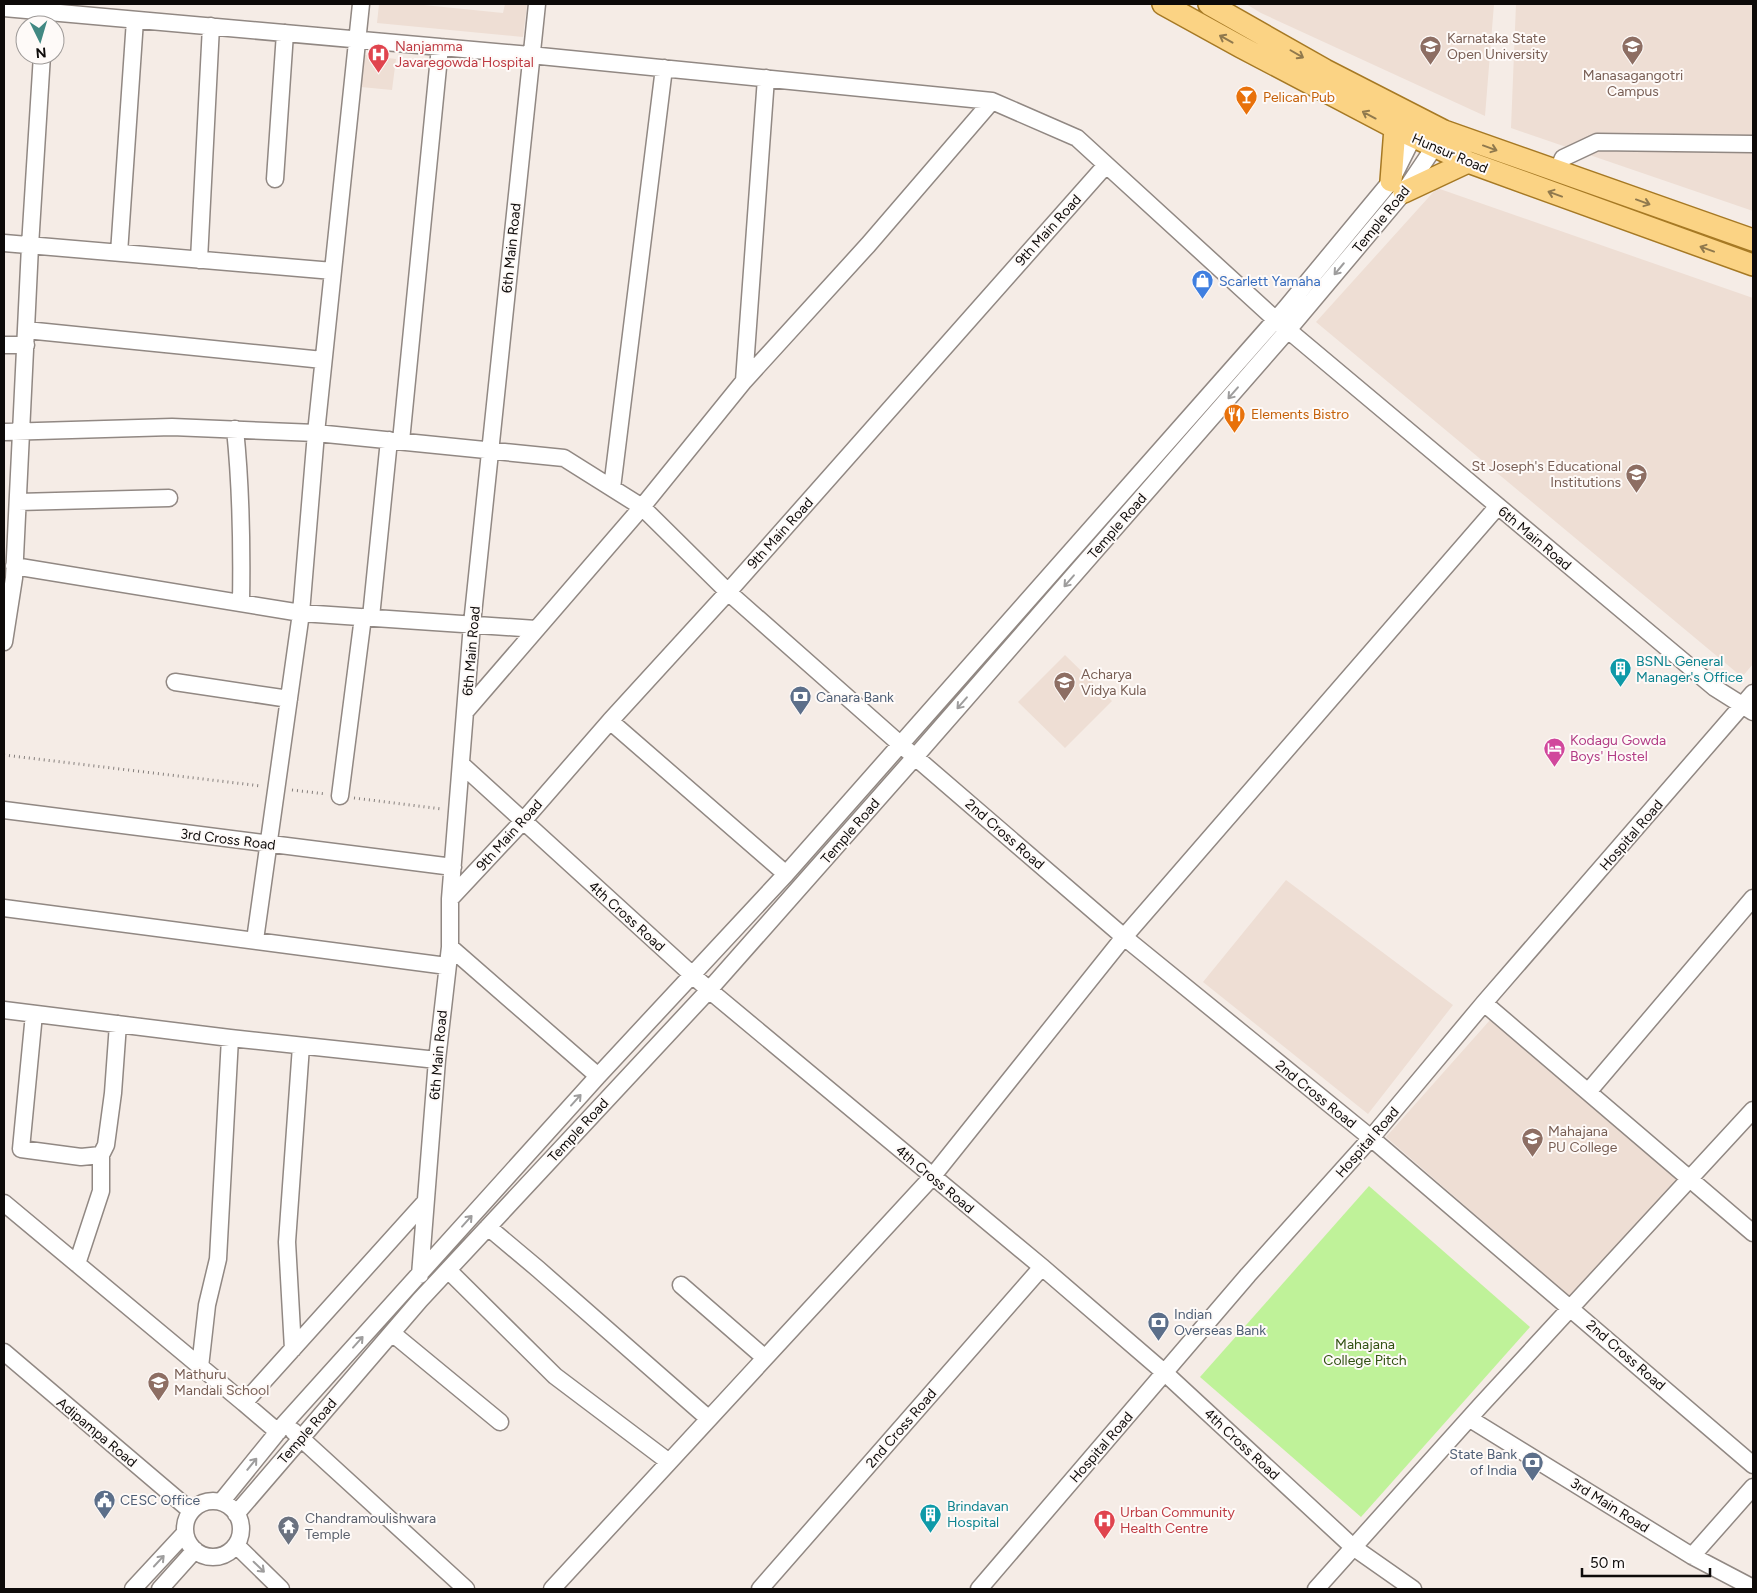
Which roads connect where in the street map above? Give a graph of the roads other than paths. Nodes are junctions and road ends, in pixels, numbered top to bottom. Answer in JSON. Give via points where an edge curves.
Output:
{"nodes":[{"id":1,"x":360,"y":4,"type":"edge"},
{"id":2,"x":537,"y":4,"type":"edge"},
{"id":3,"x":1163,"y":4,"type":"edge"},
{"id":4,"x":1209,"y":4,"type":"edge"},
{"id":5,"x":4,"y":8,"type":"edge"},
{"id":6,"x":45,"y":13,"type":"edge"},
{"id":7,"x":135,"y":20,"type":"junction"},
{"id":8,"x":211,"y":26,"type":"junction"},
{"id":9,"x":285,"y":33,"type":"junction"},
{"id":10,"x":357,"y":40,"type":"junction"},
{"id":11,"x":440,"y":47,"type":"junction"},
{"id":12,"x":530,"y":55,"type":"junction"},
{"id":13,"x":41,"y":65,"type":"edge"},
{"id":14,"x":664,"y":68,"type":"junction"},
{"id":15,"x":766,"y":78,"type":"junction"},
{"id":16,"x":992,"y":101,"type":"junction"},
{"id":17,"x":1410,"y":128,"type":"junction"},
{"id":18,"x":1440,"y":139,"type":"junction"},
{"id":19,"x":1753,"y":144,"type":"edge"},
{"id":20,"x":1468,"y":162,"type":"junction"},
{"id":21,"x":1106,"y":165,"type":"junction"},
{"id":22,"x":1557,"y":172,"type":"junction"},
{"id":23,"x":275,"y":179,"type":"dead end"},
{"id":24,"x":1398,"y":186,"type":"junction"},
{"id":25,"x":1753,"y":240,"type":"edge"},
{"id":26,"x":4,"y":243,"type":"edge"},
{"id":27,"x":30,"y":246,"type":"junction"},
{"id":28,"x":119,"y":253,"type":"junction"},
{"id":29,"x":199,"y":260,"type":"junction"},
{"id":30,"x":1753,"y":266,"type":"edge"},
{"id":31,"x":332,"y":271,"type":"junction"},
{"id":32,"x":1282,"y":325,"type":"junction"},
{"id":33,"x":26,"y":337,"type":"junction"},
{"id":34,"x":4,"y":345,"type":"edge"},
{"id":35,"x":323,"y":360,"type":"junction"},
{"id":36,"x":744,"y":381,"type":"junction"},
{"id":37,"x":235,"y":429,"type":"junction"},
{"id":38,"x":4,"y":432,"type":"edge"},
{"id":39,"x":21,"y":432,"type":"junction"},
{"id":40,"x":316,"y":432,"type":"junction"},
{"id":41,"x":395,"y":441,"type":"junction"},
{"id":42,"x":490,"y":451,"type":"junction"},
{"id":43,"x":612,"y":488,"type":"junction"},
{"id":44,"x":169,"y":498,"type":"dead end"},
{"id":45,"x":18,"y":502,"type":"junction"},
{"id":46,"x":1498,"y":506,"type":"junction"},
{"id":47,"x":642,"y":507,"type":"junction"},
{"id":48,"x":14,"y":566,"type":"junction"},
{"id":49,"x":728,"y":592,"type":"junction"},
{"id":50,"x":7,"y":603,"type":"edge"},
{"id":51,"x":241,"y":603,"type":"junction"},
{"id":52,"x":302,"y":613,"type":"junction"},
{"id":53,"x":367,"y":617,"type":"junction"},
{"id":54,"x":472,"y":624,"type":"junction"},
{"id":55,"x":536,"y":629,"type":"junction"},
{"id":56,"x":4,"y":642,"type":"edge"},
{"id":57,"x":175,"y":682,"type":"dead end"},
{"id":58,"x":289,"y":698,"type":"junction"},
{"id":59,"x":1750,"y":703,"type":"edge"},
{"id":60,"x":465,"y":712,"type":"junction"},
{"id":61,"x":610,"y":722,"type":"junction"},
{"id":62,"x":900,"y":744,"type":"junction"},
{"id":63,"x":915,"y":757,"type":"junction"},
{"id":64,"x":461,"y":764,"type":"junction"},
{"id":65,"x":340,"y":796,"type":"road end"},
{"id":66,"x":4,"y":810,"type":"edge"},
{"id":67,"x":523,"y":821,"type":"junction"},
{"id":68,"x":269,"y":844,"type":"junction"},
{"id":69,"x":453,"y":867,"type":"junction"},
{"id":70,"x":786,"y":874,"type":"junction"},
{"id":71,"x":1753,"y":898,"type":"edge"},
{"id":72,"x":450,"y":899,"type":"junction"},
{"id":73,"x":4,"y":908,"type":"edge"},
{"id":74,"x":1124,"y":937,"type":"junction"},
{"id":75,"x":255,"y":940,"type":"junction"},
{"id":76,"x":450,"y":946,"type":"junction"},
{"id":77,"x":447,"y":966,"type":"junction"},
{"id":78,"x":691,"y":974,"type":"junction"},
{"id":79,"x":709,"y":990,"type":"junction"},
{"id":80,"x":1484,"y":1003,"type":"junction"},
{"id":81,"x":4,"y":1010,"type":"edge"},
{"id":82,"x":34,"y":1014,"type":"junction"},
{"id":83,"x":118,"y":1024,"type":"junction"},
{"id":84,"x":230,"y":1038,"type":"junction"},
{"id":85,"x":301,"y":1046,"type":"junction"},
{"id":86,"x":437,"y":1060,"type":"junction"},
{"id":87,"x":598,"y":1076,"type":"junction"},
{"id":88,"x":1588,"y":1092,"type":"junction"},
{"id":89,"x":1753,"y":1110,"type":"edge"},
{"id":90,"x":1371,"y":1138,"type":"junction"},
{"id":91,"x":100,"y":1155,"type":"junction"},
{"id":92,"x":932,"y":1177,"type":"junction"},
{"id":93,"x":1690,"y":1179,"type":"junction"},
{"id":94,"x":426,"y":1202,"type":"junction"},
{"id":95,"x":4,"y":1203,"type":"edge"},
{"id":96,"x":488,"y":1227,"type":"junction"},
{"id":97,"x":1753,"y":1233,"type":"edge"},
{"id":98,"x":77,"y":1264,"type":"junction"},
{"id":99,"x":1042,"y":1267,"type":"junction"},
{"id":100,"x":448,"y":1270,"type":"junction"},
{"id":101,"x":420,"y":1273,"type":"junction"},
{"id":102,"x":680,"y":1285,"type":"dead end"},
{"id":103,"x":420,"y":1300,"type":"junction"},
{"id":104,"x":1571,"y":1308,"type":"junction"},
{"id":105,"x":392,"y":1333,"type":"junction"},
{"id":106,"x":293,"y":1349,"type":"junction"},
{"id":107,"x":4,"y":1352,"type":"edge"},
{"id":108,"x":765,"y":1358,"type":"junction"},
{"id":109,"x":200,"y":1367,"type":"junction"},
{"id":110,"x":1165,"y":1373,"type":"junction"},
{"id":111,"x":244,"y":1403,"type":"junction"},
{"id":112,"x":709,"y":1419,"type":"junction"},
{"id":113,"x":1470,"y":1419,"type":"junction"},
{"id":114,"x":500,"y":1422,"type":"dead end"},
{"id":115,"x":281,"y":1428,"type":"junction"},
{"id":116,"x":300,"y":1439,"type":"junction"},
{"id":117,"x":669,"y":1462,"type":"junction"},
{"id":118,"x":1753,"y":1465,"type":"edge"},
{"id":119,"x":1753,"y":1488,"type":"edge"},
{"id":120,"x":221,"y":1502,"type":"junction"},
{"id":121,"x":191,"y":1511,"type":"junction"},
{"id":122,"x":236,"y":1514,"type":"junction"},
{"id":123,"x":184,"y":1533,"type":"junction"},
{"id":124,"x":236,"y":1545,"type":"junction"},
{"id":125,"x":1353,"y":1547,"type":"junction"},
{"id":126,"x":195,"y":1550,"type":"junction"},
{"id":127,"x":1692,"y":1556,"type":"junction"},
{"id":128,"x":1753,"y":1588,"type":"edge"},
{"id":129,"x":132,"y":1589,"type":"edge"},
{"id":130,"x":160,"y":1589,"type":"edge"},
{"id":131,"x":282,"y":1589,"type":"edge"},
{"id":132,"x":466,"y":1589,"type":"edge"},
{"id":133,"x":552,"y":1589,"type":"edge"},
{"id":134,"x":760,"y":1589,"type":"edge"},
{"id":135,"x":979,"y":1589,"type":"edge"},
{"id":136,"x":1316,"y":1589,"type":"edge"},
{"id":137,"x":1413,"y":1589,"type":"edge"}],
"edges":[{"from":1,"to":10,"type":"street"},
{"from":2,"to":12,"type":"street","name":"6th Main Road"},
{"from":17,"to":3,"type":"main road","name":"Hunsur Road","one_way":true,"via":[[1241,48]]},
{"from":4,"to":17,"type":"main road","one_way":true,"via":[[1325,70]]},
{"from":5,"to":6,"type":"street","name":"6th Main Road"},
{"from":6,"to":7,"type":"street","name":"6th Main Road"},
{"from":7,"to":8,"type":"street","name":"6th Main Road"},
{"from":7,"to":28,"type":"street"},
{"from":8,"to":9,"type":"street","name":"6th Main Road"},
{"from":8,"to":29,"type":"street"},
{"from":9,"to":10,"type":"street","name":"6th Main Road"},
{"from":9,"to":23,"type":"street"},
{"from":10,"to":11,"type":"street","name":"6th Main Road"},
{"from":10,"to":31,"type":"street"},
{"from":11,"to":12,"type":"street","name":"6th Main Road"},
{"from":11,"to":41,"type":"street"},
{"from":12,"to":14,"type":"street","name":"6th Main Road"},
{"from":12,"to":42,"type":"street","name":"6th Main Road"},
{"from":13,"to":27,"type":"street"},
{"from":14,"to":15,"type":"street","name":"6th Main Road"},
{"from":14,"to":43,"type":"street"},
{"from":15,"to":16,"type":"street","name":"6th Main Road"},
{"from":15,"to":36,"type":"street"},
{"from":16,"to":21,"type":"street","name":"6th Main Road","via":[[1077,138]]},
{"from":16,"to":36,"type":"street","via":[[868,245]]},
{"from":17,"to":18,"type":"main road","name":"Hunsur Road"},
{"from":17,"to":24,"type":"main road"},
{"from":18,"to":20,"type":"main road","name":"Hunsur Road"},
{"from":18,"to":22,"type":"main road","one_way":true},
{"from":18,"to":24,"type":"street","name":"Temple Road"},
{"from":19,"to":22,"type":"street","via":[[1597,142],[1563,158]]},
{"from":20,"to":24,"type":"main road"},
{"from":30,"to":20,"type":"main road","name":"Hunsur Road","one_way":true},
{"from":21,"to":32,"type":"street","name":"6th Main Road"},
{"from":21,"to":49,"type":"street","name":"9th Main Road"},
{"from":22,"to":25,"type":"main road","one_way":true},
{"from":24,"to":32,"type":"street","name":"Temple Road"},
{"from":26,"to":27,"type":"street"},
{"from":27,"to":28,"type":"street"},
{"from":27,"to":33,"type":"street"},
{"from":28,"to":29,"type":"street"},
{"from":29,"to":31,"type":"street"},
{"from":31,"to":35,"type":"street"},
{"from":32,"to":46,"type":"street","name":"6th Main Road"},
{"from":32,"to":62,"type":"street","name":"Temple Road"},
{"from":32,"to":63,"type":"street","name":"Temple Road","one_way":true},
{"from":33,"to":34,"type":"street"},
{"from":33,"to":35,"type":"street"},
{"from":33,"to":39,"type":"street"},
{"from":35,"to":40,"type":"street"},
{"from":36,"to":47,"type":"street"},
{"from":37,"to":39,"type":"street","name":"2nd Cross Road","via":[[172,427]]},
{"from":37,"to":40,"type":"street","name":"2nd Cross Road"},
{"from":37,"to":51,"type":"street","via":[[242,524]]},
{"from":38,"to":39,"type":"street","name":"2nd Cross Road"},
{"from":39,"to":45,"type":"street"},
{"from":40,"to":41,"type":"street","name":"2nd Cross Road"},
{"from":40,"to":52,"type":"street"},
{"from":41,"to":42,"type":"street","name":"2nd Cross Road"},
{"from":41,"to":53,"type":"street"},
{"from":42,"to":43,"type":"street","name":"2nd Cross Road","via":[[564,458]]},
{"from":42,"to":54,"type":"street","name":"6th Main Road"},
{"from":43,"to":47,"type":"street","name":"2nd Cross Road"},
{"from":44,"to":45,"type":"street"},
{"from":45,"to":48,"type":"street"},
{"from":46,"to":59,"type":"street","name":"6th Main Road","via":[[1715,688]]},
{"from":46,"to":74,"type":"street"},
{"from":47,"to":49,"type":"street","name":"2nd Cross Road"},
{"from":47,"to":55,"type":"street"},
{"from":48,"to":50,"type":"street"},
{"from":48,"to":51,"type":"street"},
{"from":49,"to":61,"type":"street","name":"9th Main Road"},
{"from":49,"to":62,"type":"street","name":"2nd Cross Road"},
{"from":50,"to":56,"type":"street"},
{"from":51,"to":52,"type":"street"},
{"from":52,"to":53,"type":"street"},
{"from":52,"to":58,"type":"street"},
{"from":53,"to":54,"type":"street"},
{"from":53,"to":65,"type":"street"},
{"from":54,"to":55,"type":"street"},
{"from":54,"to":60,"type":"street","name":"6th Main Road"},
{"from":55,"to":60,"type":"street"},
{"from":57,"to":58,"type":"street"},
{"from":58,"to":68,"type":"street"},
{"from":59,"to":80,"type":"street","name":"Hospital Road"},
{"from":60,"to":64,"type":"street","name":"6th Main Road"},
{"from":61,"to":67,"type":"street","name":"9th Main Road"},
{"from":61,"to":70,"type":"street"},
{"from":62,"to":63,"type":"street","name":"2nd Cross Road"},
{"from":62,"to":70,"type":"street","name":"Temple Road"},
{"from":63,"to":74,"type":"street","name":"2nd Cross Road"},
{"from":63,"to":79,"type":"street","name":"Temple Road"},
{"from":64,"to":67,"type":"street","name":"4th Cross Road"},
{"from":64,"to":69,"type":"street","name":"6th Main Road"},
{"from":66,"to":68,"type":"street","name":"3rd Cross Road"},
{"from":67,"to":72,"type":"street","name":"9th Main Road"},
{"from":67,"to":78,"type":"street","name":"4th Cross Road"},
{"from":68,"to":69,"type":"street","name":"3rd Cross Road"},
{"from":68,"to":75,"type":"street"},
{"from":69,"to":72,"type":"street","name":"6th Main Road"},
{"from":70,"to":78,"type":"street","name":"Temple Road"},
{"from":71,"to":88,"type":"street"},
{"from":72,"to":76,"type":"street","name":"6th Main Road"},
{"from":73,"to":75,"type":"street"},
{"from":74,"to":90,"type":"street","name":"2nd Cross Road"},
{"from":74,"to":92,"type":"street"},
{"from":75,"to":77,"type":"street"},
{"from":76,"to":77,"type":"street","name":"6th Main Road"},
{"from":76,"to":87,"type":"street"},
{"from":77,"to":86,"type":"street","name":"6th Main Road"},
{"from":78,"to":79,"type":"street","name":"4th Cross Road"},
{"from":78,"to":87,"type":"street","name":"Temple Road"},
{"from":79,"to":92,"type":"street","name":"4th Cross Road"},
{"from":79,"to":96,"type":"street","name":"Temple Road"},
{"from":80,"to":88,"type":"street"},
{"from":80,"to":90,"type":"street","name":"Hospital Road"},
{"from":81,"to":82,"type":"street"},
{"from":82,"to":83,"type":"street"},
{"from":82,"to":91,"type":"street","via":[[20,1148],[81,1156]]},
{"from":83,"to":84,"type":"street"},
{"from":83,"to":91,"type":"street","via":[[106,1145]]},
{"from":84,"to":85,"type":"street"},
{"from":84,"to":109,"type":"street","via":[[218,1259],[207,1306]]},
{"from":85,"to":86,"type":"street"},
{"from":85,"to":106,"type":"street","via":[[287,1242]]},
{"from":86,"to":94,"type":"street","name":"6th Main Road"},
{"from":101,"to":87,"type":"street","name":"Temple Road","one_way":true},
{"from":88,"to":93,"type":"street"},
{"from":89,"to":93,"type":"street"},
{"from":90,"to":104,"type":"street","name":"2nd Cross Road"},
{"from":90,"to":110,"type":"street","name":"Hospital Road"},
{"from":91,"to":98,"type":"street","via":[[101,1191]]},
{"from":92,"to":99,"type":"street","name":"4th Cross Road"},
{"from":92,"to":108,"type":"street"},
{"from":93,"to":97,"type":"street"},
{"from":93,"to":104,"type":"street"},
{"from":94,"to":101,"type":"street","name":"6th Main Road"},
{"from":94,"to":106,"type":"street"},
{"from":95,"to":98,"type":"street"},
{"from":96,"to":100,"type":"street","name":"Temple Road"},
{"from":96,"to":112,"type":"street"},
{"from":98,"to":109,"type":"street"},
{"from":99,"to":110,"type":"street","name":"4th Cross Road"},
{"from":99,"to":134,"type":"street","name":"2nd Cross Road"},
{"from":100,"to":103,"type":"street","name":"Temple Road"},
{"from":100,"to":117,"type":"street","via":[[555,1376]]},
{"from":101,"to":103,"type":"street","name":"6th Main Road"},
{"from":115,"to":101,"type":"street","name":"Temple Road","one_way":true},
{"from":102,"to":108,"type":"street"},
{"from":103,"to":105,"type":"street","name":"Temple Road"},
{"from":104,"to":113,"type":"street"},
{"from":104,"to":118,"type":"street","name":"2nd Cross Road"},
{"from":105,"to":114,"type":"street"},
{"from":105,"to":116,"type":"street","name":"Temple Road"},
{"from":106,"to":111,"type":"street"},
{"from":107,"to":121,"type":"street","name":"Adipampa Road"},
{"from":108,"to":112,"type":"street"},
{"from":109,"to":111,"type":"street"},
{"from":110,"to":125,"type":"street","name":"4th Cross Road"},
{"from":110,"to":135,"type":"street","name":"Hospital Road"},
{"from":111,"to":115,"type":"street"},
{"from":112,"to":117,"type":"street"},
{"from":113,"to":125,"type":"street"},
{"from":113,"to":127,"type":"street","name":"3rd Main Road"},
{"from":115,"to":116,"type":"street"},
{"from":120,"to":115,"type":"street","name":"Temple Road","one_way":true},
{"from":116,"to":122,"type":"street","name":"Temple Road"},
{"from":116,"to":132,"type":"street"},
{"from":117,"to":133,"type":"street"},
{"from":119,"to":127,"type":"street"},
{"from":120,"to":121,"type":"street","via":[[209,1501]]},
{"from":120,"to":122,"type":"street"},
{"from":121,"to":123,"type":"street"},
{"from":122,"to":124,"type":"street","via":[[241,1530]]},
{"from":123,"to":126,"type":"street"},
{"from":129,"to":123,"type":"street","one_way":true},
{"from":124,"to":126,"type":"street","via":[[218,1557],[209,1557]]},
{"from":124,"to":131,"type":"street","one_way":true},
{"from":125,"to":136,"type":"street"},
{"from":125,"to":137,"type":"street","name":"4th Cross Road"},
{"from":126,"to":130,"type":"street"},
{"from":127,"to":128,"type":"street","name":"3rd Main Road"}]}
